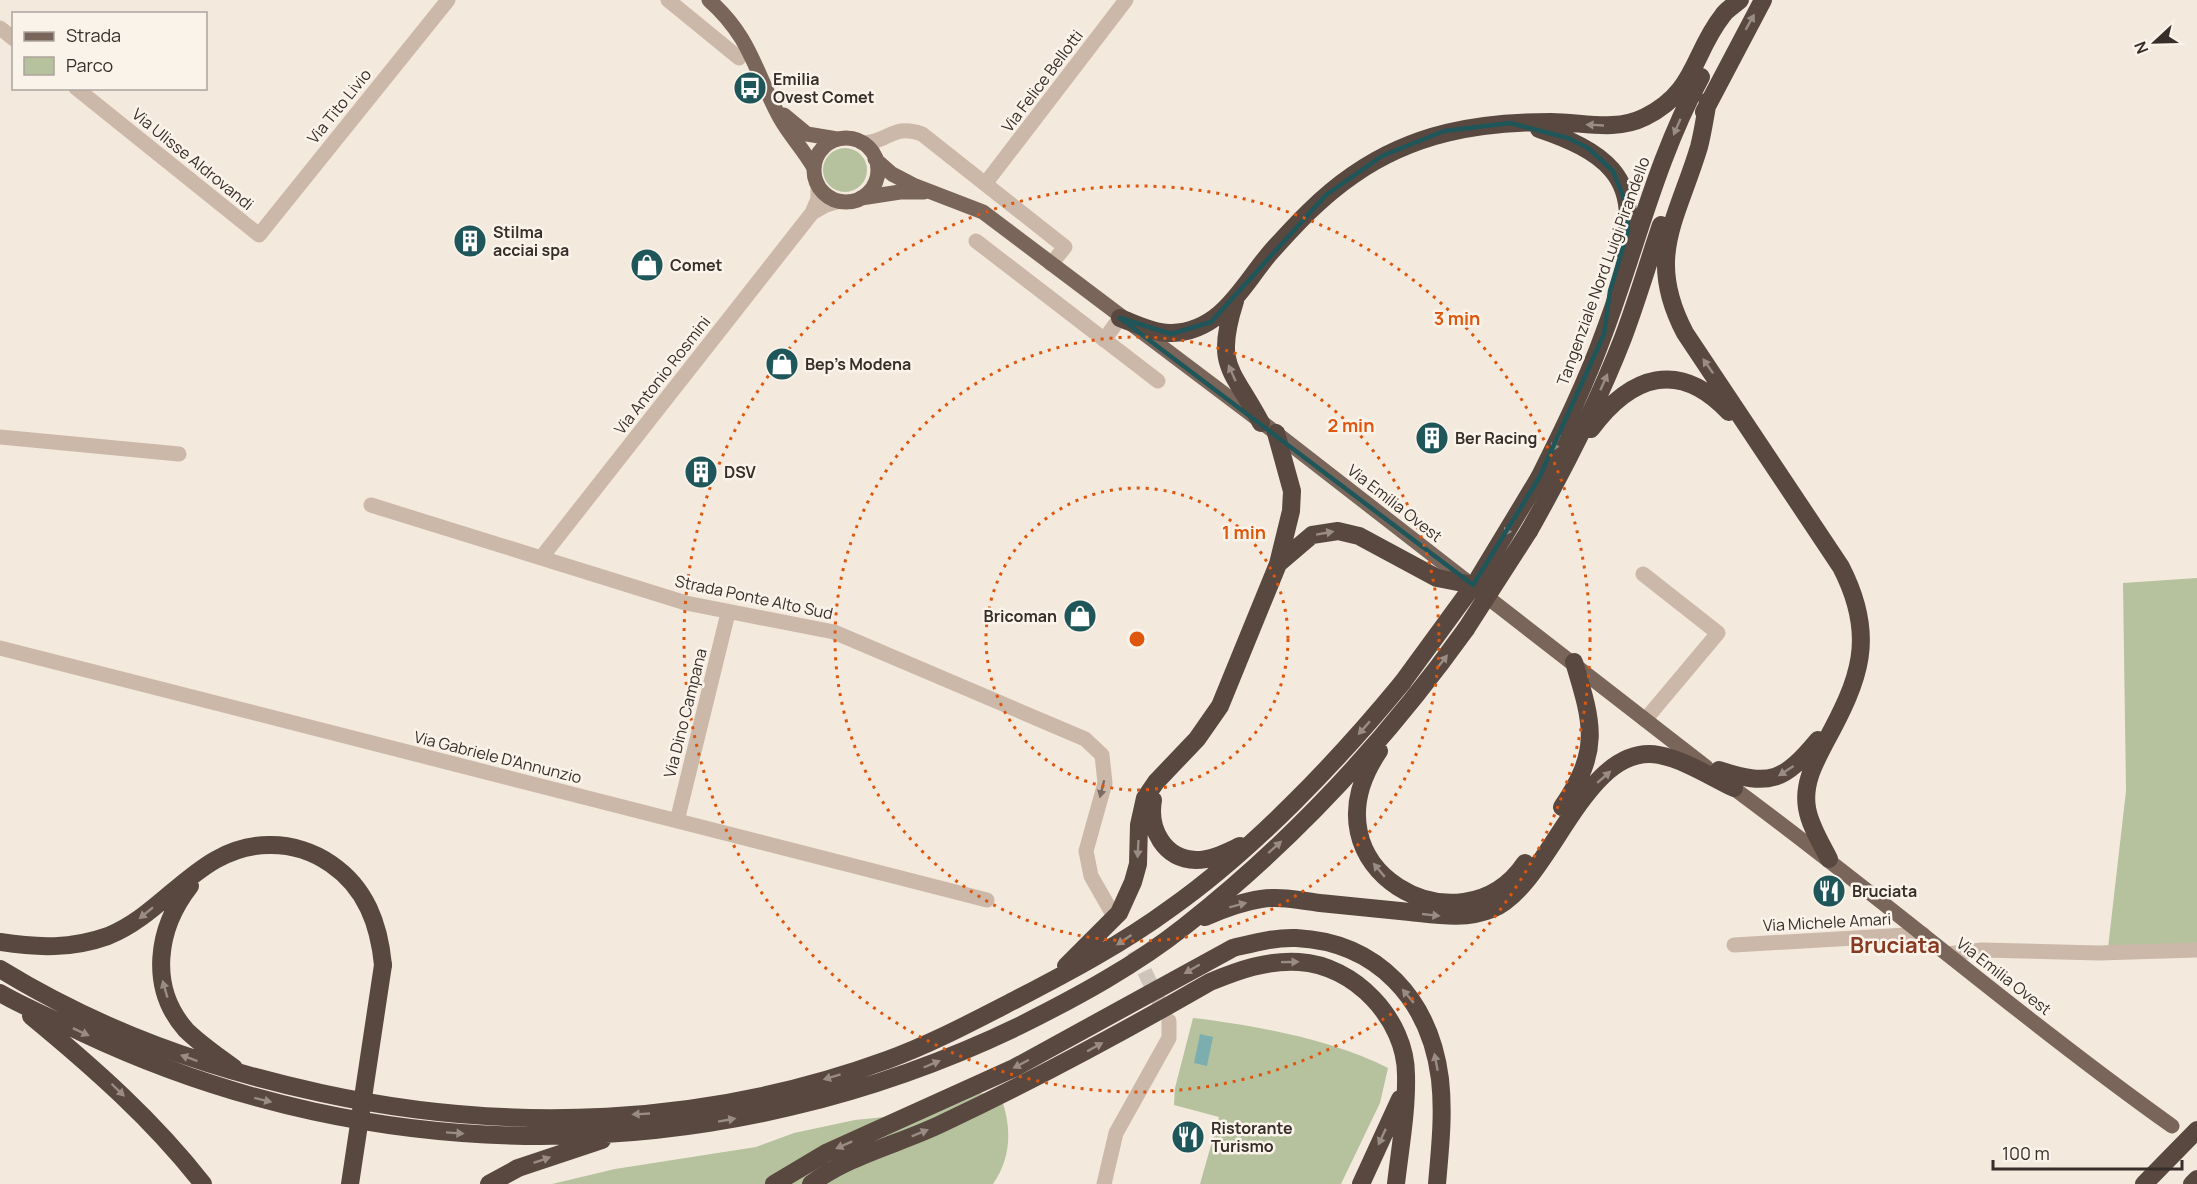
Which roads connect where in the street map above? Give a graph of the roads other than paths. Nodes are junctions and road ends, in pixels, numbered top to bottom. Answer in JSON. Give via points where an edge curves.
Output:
{"nodes":[{"id":1,"x":448,"y":0,"type":"edge"},
{"id":2,"x":668,"y":0,"type":"edge"},
{"id":3,"x":709,"y":0,"type":"edge"},
{"id":4,"x":1126,"y":0,"type":"edge"},
{"id":5,"x":1742,"y":0,"type":"edge"},
{"id":6,"x":1763,"y":0,"type":"edge"},
{"id":7,"x":0,"y":28,"type":"edge"},
{"id":8,"x":12,"y":37,"type":"edge"},
{"id":9,"x":739,"y":58,"type":"dead end"},
{"id":10,"x":78,"y":90,"type":"edge"},
{"id":11,"x":770,"y":95,"type":"junction"},
{"id":12,"x":1708,"y":101,"type":"junction"},
{"id":13,"x":1526,"y":124,"type":"junction"},
{"id":14,"x":837,"y":139,"type":"junction"},
{"id":15,"x":880,"y":140,"type":"junction"},
{"id":16,"x":862,"y":143,"type":"junction"},
{"id":17,"x":874,"y":157,"type":"junction"},
{"id":18,"x":814,"y":168,"type":"junction"},
{"id":19,"x":985,"y":184,"type":"junction"},
{"id":20,"x":819,"y":187,"type":"junction"},
{"id":21,"x":930,"y":192,"type":"junction"},
{"id":22,"x":860,"y":199,"type":"junction"},
{"id":23,"x":840,"y":201,"type":"junction"},
{"id":24,"x":812,"y":213,"type":"junction"},
{"id":25,"x":259,"y":235,"type":"joint"},
{"id":26,"x":976,"y":241,"type":"dead end"},
{"id":27,"x":1051,"y":264,"type":"junction"},
{"id":28,"x":1235,"y":299,"type":"junction"},
{"id":29,"x":1120,"y":318,"type":"junction"},
{"id":30,"x":1604,"y":334,"type":"junction"},
{"id":31,"x":1104,"y":340,"type":"junction"},
{"id":32,"x":1158,"y":381,"type":"dead end"},
{"id":33,"x":1269,"y":428,"type":"junction"},
{"id":34,"x":1750,"y":434,"type":"junction"},
{"id":35,"x":0,"y":437,"type":"edge"},
{"id":36,"x":179,"y":454,"type":"dead end"},
{"id":37,"x":1571,"y":454,"type":"junction"},
{"id":38,"x":1546,"y":483,"type":"junction"},
{"id":39,"x":371,"y":505,"type":"dead end"},
{"id":40,"x":541,"y":558,"type":"junction"},
{"id":41,"x":1278,"y":564,"type":"junction"},
{"id":42,"x":1643,"y":574,"type":"dead end"},
{"id":43,"x":1473,"y":585,"type":"junction"},
{"id":44,"x":728,"y":613,"type":"junction"},
{"id":45,"x":0,"y":648,"type":"edge"},
{"id":46,"x":1574,"y":662,"type":"junction"},
{"id":47,"x":1414,"y":698,"type":"junction"},
{"id":48,"x":1841,"y":714,"type":"junction"},
{"id":49,"x":1645,"y":720,"type":"junction"},
{"id":50,"x":1701,"y":764,"type":"junction"},
{"id":51,"x":1162,"y":776,"type":"junction"},
{"id":52,"x":1734,"y":788,"type":"junction"},
{"id":53,"x":677,"y":821,"type":"junction"},
{"id":54,"x":1253,"y":840,"type":"junction"},
{"id":55,"x":1828,"y":859,"type":"junction"},
{"id":56,"x":208,"y":863,"type":"junction"},
{"id":57,"x":987,"y":900,"type":"dead end"},
{"id":58,"x":1111,"y":911,"type":"tunnel mouth"},
{"id":59,"x":1184,"y":927,"type":"junction"},
{"id":60,"x":1923,"y":934,"type":"junction"},
{"id":61,"x":0,"y":942,"type":"edge"},
{"id":62,"x":1734,"y":945,"type":"dead end"},
{"id":63,"x":2197,"y":950,"type":"edge"},
{"id":64,"x":1947,"y":954,"type":"junction"},
{"id":65,"x":0,"y":969,"type":"edge"},
{"id":66,"x":1047,"y":984,"type":"junction"},
{"id":67,"x":5,"y":996,"type":"edge"},
{"id":68,"x":1169,"y":1021,"type":"dead end"},
{"id":69,"x":244,"y":1076,"type":"junction"},
{"id":70,"x":1404,"y":1090,"type":"junction"},
{"id":71,"x":2172,"y":1126,"type":"dead end"},
{"id":72,"x":2197,"y":1130,"type":"edge"},
{"id":73,"x":627,"y":1132,"type":"junction"},
{"id":74,"x":2197,"y":1179,"type":"edge"},
{"id":75,"x":203,"y":1184,"type":"edge"},
{"id":76,"x":350,"y":1184,"type":"edge"},
{"id":77,"x":489,"y":1184,"type":"edge"},
{"id":78,"x":774,"y":1184,"type":"edge"},
{"id":79,"x":811,"y":1184,"type":"edge"},
{"id":80,"x":1104,"y":1184,"type":"edge"},
{"id":81,"x":1360,"y":1184,"type":"edge"},
{"id":82,"x":1396,"y":1184,"type":"edge"},
{"id":83,"x":1437,"y":1184,"type":"edge"},
{"id":84,"x":2144,"y":1184,"type":"edge"},
{"id":85,"x":2192,"y":1184,"type":"edge"}],
"edges":[{"from":1,"to":25,"type":"street","name":"Via Tito Livio"},
{"from":2,"to":9,"type":"street"},
{"from":3,"to":11,"type":"main road","via":[[740,32]]},
{"from":4,"to":19,"type":"street","name":"Via Felice Bellotti"},
{"from":5,"to":13,"type":"highway","one_way":true,"via":[[1723,14],[1686,82],[1653,113],[1630,123],[1608,126]]},
{"from":5,"to":30,"type":"highway","name":"Tangenziale Nord Luigi Pirandello","one_way":true,"via":[[1694,90],[1666,154]]},
{"from":12,"to":6,"type":"highway","name":"Tangenziale Nord Luigi Pirandello","one_way":true},
{"from":7,"to":8,"type":"street"},
{"from":10,"to":25,"type":"street","name":"Via Ulisse Aldrovandi"},
{"from":11,"to":14,"type":"main road","via":[[787,118],[807,134]]},
{"from":11,"to":18,"type":"main road","via":[[783,124]]},
{"from":34,"to":12,"type":"highway","one_way":true,"via":[[1685,333],[1673,308],[1666,279],[1666,245],[1699,147]]},
{"from":37,"to":12,"type":"highway","name":"Tangenziale Nord Luigi Pirandello","one_way":true,"via":[[1622,338]]},
{"from":13,"to":28,"type":"highway","via":[[1496,123],[1444,131],[1382,156],[1326,195],[1298,221]]},
{"from":13,"to":30,"type":"highway","via":[[1588,148],[1613,171],[1621,185],[1628,230],[1610,291]]},
{"from":14,"to":16,"type":"main road"},
{"from":14,"to":18,"type":"main road","via":[[821,150]]},
{"from":15,"to":16,"type":"street"},
{"from":15,"to":17,"type":"street"},
{"from":15,"to":19,"type":"street","via":[[902,129],[922,134]]},
{"from":16,"to":17,"type":"main road"},
{"from":17,"to":21,"type":"main road","name":"Via Emilia Ovest","via":[[892,174]]},
{"from":17,"to":22,"type":"main road","via":[[875,182]]},
{"from":18,"to":20,"type":"main road"},
{"from":19,"to":27,"type":"street","via":[[1065,247]]},
{"from":20,"to":23,"type":"main road"},
{"from":20,"to":24,"type":"street"},
{"from":21,"to":22,"type":"main road","name":"Via Emilia Ovest"},
{"from":21,"to":27,"type":"main road","name":"Via Emilia Ovest","via":[[983,212]]},
{"from":22,"to":23,"type":"main road"},
{"from":23,"to":24,"type":"street"},
{"from":24,"to":40,"type":"street","name":"Via Antonio Rosmini"},
{"from":26,"to":31,"type":"street"},
{"from":27,"to":29,"type":"main road","name":"Via Emilia Ovest"},
{"from":28,"to":29,"type":"highway","via":[[1211,322],[1171,334]]},
{"from":33,"to":28,"type":"highway","one_way":true,"via":[[1232,377],[1226,358],[1225,340]]},
{"from":29,"to":31,"type":"street"},
{"from":29,"to":33,"type":"main road","name":"Via Emilia Ovest"},
{"from":30,"to":38,"type":"highway","name":"Tangenziale Nord Luigi Pirandello","one_way":true},
{"from":31,"to":32,"type":"street"},
{"from":33,"to":41,"type":"highway","via":[[1292,491]]},
{"from":33,"to":43,"type":"main road","name":"Via Emilia Ovest"},
{"from":34,"to":37,"type":"highway","via":[[1713,395],[1683,382],[1659,380],[1616,398]]},
{"from":34,"to":48,"type":"highway","via":[[1841,567],[1855,597],[1861,625],[1860,654],[1855,685]]},
{"from":35,"to":36,"type":"street"},
{"from":37,"to":38,"type":"highway","name":"Tangenziale Nord Luigi Pirandello"},
{"from":47,"to":38,"type":"highway","name":"Tangenziale Nord Luigi Pirandello","one_way":true,"bridge":true,"via":[[1490,595]]},
{"from":38,"to":54,"type":"highway","name":"Tangenziale Nord Luigi Pirandello","one_way":true,"bridge":true,"via":[[1402,683],[1348,746]]},
{"from":39,"to":40,"type":"street","name":"Strada Ponte Alto Sud"},
{"from":40,"to":44,"type":"street","name":"Strada Ponte Alto Sud"},
{"from":41,"to":43,"type":"highway","one_way":true,"via":[[1312,535],[1338,531],[1359,536],[1437,578]]},
{"from":41,"to":51,"type":"highway","via":[[1220,706],[1197,739]]},
{"from":42,"to":49,"type":"street","via":[[1718,633]]},
{"from":43,"to":46,"type":"main road","name":"Via Emilia Ovest"},
{"from":44,"to":53,"type":"street","name":"Via Dino Campana"},
{"from":44,"to":58,"type":"street","name":"Strada Ponte Alto Sud","one_way":true,"via":[[834,632],[1085,739],[1102,755],[1105,783],[1086,851],[1091,876]]},
{"from":45,"to":53,"type":"street","name":"Via Gabriele D'Annunzio"},
{"from":46,"to":47,"type":"highway","one_way":true,"via":[[1592,733],[1575,787],[1512,879],[1469,900],[1437,902],[1399,889],[1374,864],[1361,840],[1356,819],[1361,782],[1400,726]]},
{"from":46,"to":49,"type":"main road","name":"Via Emilia Ovest"},
{"from":59,"to":47,"type":"highway","name":"Tangenziale Nord Luigi Pirandello","one_way":true,"via":[[1293,830]]},
{"from":48,"to":50,"type":"highway","one_way":true,"via":[[1801,761],[1773,779],[1753,780]]},
{"from":48,"to":55,"type":"highway","via":[[1814,764],[1806,794],[1812,823]]},
{"from":49,"to":50,"type":"main road","name":"Via Emilia Ovest"},
{"from":50,"to":52,"type":"main road","name":"Via Emilia Ovest"},
{"from":51,"to":54,"type":"highway","via":[[1153,802],[1153,822],[1162,844],[1172,852],[1184,858],[1209,859]]},
{"from":51,"to":66,"type":"highway","one_way":true,"via":[[1145,798],[1138,864],[1119,913]]},
{"from":52,"to":55,"type":"main road","name":"Via Emilia Ovest"},
{"from":59,"to":52,"type":"highway","one_way":true,"via":[[1237,904],[1280,898],[1441,916],[1475,914],[1499,906],[1520,890],[1580,801],[1622,762],[1658,754]]},
{"from":53,"to":57,"type":"street","name":"Via Gabriele D'Annunzio"},
{"from":54,"to":66,"type":"highway","name":"Tangenziale Nord Luigi Pirandello","one_way":true,"via":[[1173,907],[1111,949]]},
{"from":55,"to":60,"type":"main road","name":"Via Emilia Ovest"},
{"from":56,"to":61,"type":"highway","one_way":true,"via":[[134,923],[108,935],[53,948]]},
{"from":69,"to":56,"type":"highway","one_way":true,"via":[[187,1031],[163,989],[161,944],[176,904]]},
{"from":56,"to":76,"type":"highway","bridge":true,"via":[[250,845],[301,849],[347,875],[370,908],[380,935],[383,965]]},
{"from":73,"to":59,"type":"highway","name":"Tangenziale Nord Luigi Pirandello","one_way":true,"via":[[668,1131],[759,1114],[922,1068],[1054,1008]]},
{"from":60,"to":62,"type":"street","name":"Via Michele Amari"},
{"from":60,"to":64,"type":"main road","name":"Via Emilia Ovest"},
{"from":63,"to":64,"type":"street","via":[[1982,950]]},
{"from":64,"to":71,"type":"main road","name":"Via Emilia Ovest"},
{"from":69,"to":65,"type":"highway","name":"Tangenziale Nord Luigi Pirandello","one_way":true,"via":[[124,1033]]},
{"from":66,"to":69,"type":"highway","name":"Tangenziale Nord Luigi Pirandello","one_way":true,"via":[[888,1060],[797,1087],[667,1113],[519,1119],[451,1115],[379,1106]]},
{"from":67,"to":73,"type":"highway","name":"Tangenziale Nord Luigi Pirandello","one_way":true,"via":[[113,1047],[198,1080],[313,1113],[450,1133],[519,1137]]},
{"from":67,"to":75,"type":"highway","one_way":true,"via":[[109,1081],[153,1124]]},
{"from":68,"to":80,"type":"street","via":[[1169,1038],[1116,1133]]},
{"from":79,"to":70,"type":"highway","one_way":true,"via":[[828,1171],[928,1130],[1041,1076],[1210,982],[1270,963],[1298,962],[1325,967],[1359,986],[1377,1003],[1401,1043]]},
{"from":70,"to":81,"type":"highway","one_way":true},
{"from":70,"to":82,"type":"highway"},
{"from":72,"to":84,"type":"highway","bridge":true},
{"from":77,"to":73,"type":"highway","one_way":true,"via":[[518,1168]]},
{"from":74,"to":85,"type":"highway"},
{"from":83,"to":78,"type":"highway","one_way":true,"via":[[1442,1107],[1436,1057],[1424,1018],[1407,994],[1359,953],[1329,942],[1295,938],[1233,948],[1014,1068],[826,1153]]}]}
